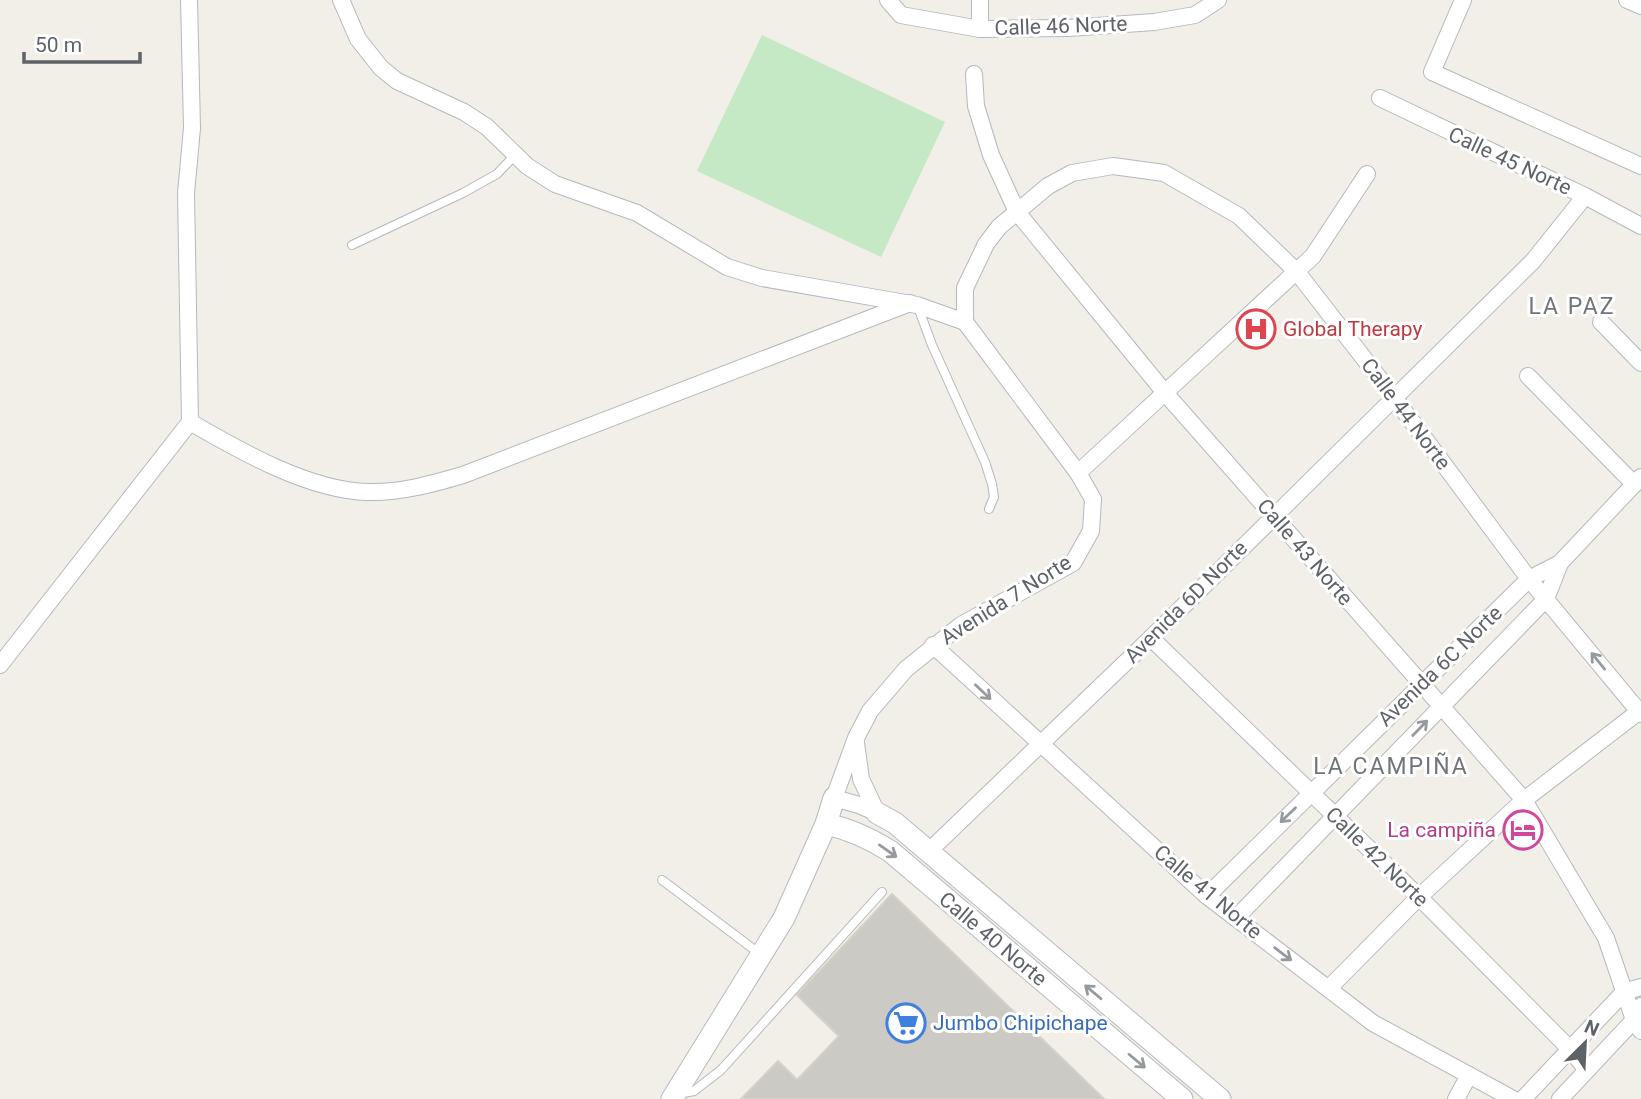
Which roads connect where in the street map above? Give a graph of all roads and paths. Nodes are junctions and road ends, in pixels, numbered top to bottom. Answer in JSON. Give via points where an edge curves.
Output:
{"nodes":[{"id":1,"x":189,"y":0,"type":"edge"},
{"id":2,"x":341,"y":0,"type":"edge"},
{"id":3,"x":888,"y":0,"type":"edge"},
{"id":4,"x":980,"y":0,"type":"edge"},
{"id":5,"x":1218,"y":0,"type":"edge"},
{"id":6,"x":1463,"y":0,"type":"edge"},
{"id":7,"x":1627,"y":0,"type":"edge"},
{"id":8,"x":1641,"y":6,"type":"edge"},
{"id":9,"x":980,"y":29,"type":"junction"},
{"id":10,"x":974,"y":74,"type":"dead end"},
{"id":11,"x":1380,"y":98,"type":"dead end"},
{"id":12,"x":515,"y":155,"type":"junction"},
{"id":13,"x":1641,"y":166,"type":"edge"},
{"id":14,"x":1367,"y":174,"type":"dead end"},
{"id":15,"x":1585,"y":196,"type":"junction"},
{"id":16,"x":1017,"y":212,"type":"junction"},
{"id":17,"x":1641,"y":226,"type":"edge"},
{"id":18,"x":352,"y":245,"type":"dead end"},
{"id":19,"x":1297,"y":272,"type":"junction"},
{"id":20,"x":913,"y":304,"type":"junction"},
{"id":21,"x":965,"y":321,"type":"junction"},
{"id":22,"x":1601,"y":322,"type":"dead end"},
{"id":23,"x":1641,"y":363,"type":"edge"},
{"id":24,"x":1528,"y":376,"type":"dead end"},
{"id":25,"x":1166,"y":394,"type":"junction"},
{"id":26,"x":1394,"y":396,"type":"junction"},
{"id":27,"x":190,"y":422,"type":"junction"},
{"id":28,"x":1078,"y":473,"type":"junction"},
{"id":29,"x":1637,"y":480,"type":"edge"},
{"id":30,"x":989,"y":509,"type":"dead end"},
{"id":31,"x":1273,"y":515,"type":"junction"},
{"id":32,"x":1560,"y":563,"type":"junction"},
{"id":33,"x":1529,"y":579,"type":"junction"},
{"id":34,"x":1546,"y":599,"type":"junction"},
{"id":35,"x":1151,"y":638,"type":"junction"},
{"id":36,"x":933,"y":645,"type":"junction"},
{"id":37,"x":0,"y":666,"type":"edge"},
{"id":38,"x":1422,"y":683,"type":"junction"},
{"id":39,"x":1442,"y":705,"type":"junction"},
{"id":40,"x":1640,"y":712,"type":"edge"},
{"id":41,"x":856,"y":738,"type":"junction"},
{"id":42,"x":1041,"y":746,"type":"junction"},
{"id":43,"x":1312,"y":792,"type":"junction"},
{"id":44,"x":834,"y":798,"type":"junction"},
{"id":45,"x":1524,"y":800,"type":"junction"},
{"id":46,"x":877,"y":813,"type":"junction"},
{"id":47,"x":1335,"y":816,"type":"junction"},
{"id":48,"x":826,"y":824,"type":"junction"},
{"id":49,"x":928,"y":852,"type":"junction"},
{"id":50,"x":662,"y":880,"type":"dead end"},
{"id":51,"x":882,"y":892,"type":"dead end"},
{"id":52,"x":1207,"y":896,"type":"junction"},
{"id":53,"x":1419,"y":897,"type":"junction"},
{"id":54,"x":1236,"y":918,"type":"junction"},
{"id":55,"x":760,"y":954,"type":"junction"},
{"id":56,"x":1641,"y":987,"type":"edge"},
{"id":57,"x":1329,"y":988,"type":"junction"},
{"id":58,"x":1624,"y":992,"type":"junction"},
{"id":59,"x":1639,"y":1019,"type":"edge"},
{"id":60,"x":1570,"y":1049,"type":"junction"},
{"id":61,"x":1587,"y":1070,"type":"junction"},
{"id":62,"x":1469,"y":1075,"type":"junction"},
{"id":63,"x":673,"y":1097,"type":"edge"},
{"id":64,"x":1177,"y":1097,"type":"edge"},
{"id":65,"x":1220,"y":1099,"type":"edge"},
{"id":66,"x":1456,"y":1099,"type":"edge"},
{"id":67,"x":1513,"y":1099,"type":"edge"},
{"id":68,"x":1523,"y":1099,"type":"edge"},
{"id":69,"x":1560,"y":1099,"type":"edge"}],
"edges":[{"from":1,"to":27,"type":"street"},
{"from":2,"to":12,"type":"street","via":[[358,39],[381,68],[397,81],[464,112]]},
{"from":3,"to":9,"type":"street","name":"Calle 46 Norte","via":[[901,15]]},
{"from":4,"to":9,"type":"street"},
{"from":5,"to":9,"type":"street","name":"Calle 46 Norte","via":[[1195,15],[1154,22]]},
{"from":6,"to":13,"type":"street","via":[[1432,72]]},
{"from":7,"to":8,"type":"street"},
{"from":10,"to":16,"type":"street","name":"Calle 43 Norte","via":[[976,106],[991,155]]},
{"from":11,"to":15,"type":"street","name":"Calle 45 Norte"},
{"from":12,"to":18,"type":"lane","via":[[496,174]]},
{"from":12,"to":20,"type":"street","via":[[555,184],[637,213],[727,267],[762,278]]},
{"from":14,"to":19,"type":"street","via":[[1324,243]]},
{"from":15,"to":17,"type":"street","name":"Calle 45 Norte"},
{"from":15,"to":26,"type":"street","name":"Avenida 6D Norte","via":[[1534,261]]},
{"from":16,"to":19,"type":"street","name":"Calle 44 Norte","via":[[1072,173],[1113,166],[1164,173],[1239,216]]},
{"from":16,"to":21,"type":"street","name":"Calle 44 Norte","via":[[986,244],[965,288]]},
{"from":16,"to":25,"type":"street","name":"Calle 43 Norte"},
{"from":19,"to":25,"type":"street"},
{"from":19,"to":26,"type":"street","name":"Calle 44 Norte"},
{"from":20,"to":21,"type":"street"},
{"from":20,"to":27,"type":"street","via":[[463,475],[423,486],[370,492],[312,482]]},
{"from":20,"to":30,"type":"lane","via":[[985,462],[992,484]]},
{"from":21,"to":28,"type":"street","name":"Avenida 7 Norte"},
{"from":22,"to":23,"type":"street"},
{"from":24,"to":29,"type":"street"},
{"from":25,"to":28,"type":"street"},
{"from":25,"to":31,"type":"street","name":"Calle 43 Norte"},
{"from":26,"to":31,"type":"street","name":"Avenida 6D Norte"},
{"from":26,"to":33,"type":"street","name":"Calle 44 Norte"},
{"from":27,"to":37,"type":"street"},
{"from":28,"to":36,"type":"street","name":"Avenida 7 Norte","via":[[1093,499],[1091,531],[1073,563]]},
{"from":29,"to":32,"type":"street","name":"Avenida 6C Norte"},
{"from":31,"to":35,"type":"street","name":"Avenida 6D Norte"},
{"from":31,"to":38,"type":"street","name":"Calle 43 Norte"},
{"from":32,"to":33,"type":"street","name":"Avenida 6C Norte"},
{"from":32,"to":34,"type":"street","name":"Avenida 6C Norte"},
{"from":33,"to":34,"type":"street","name":"Calle 44 Norte"},
{"from":33,"to":38,"type":"street","name":"Avenida 6C Norte"},
{"from":34,"to":39,"type":"street","name":"Avenida 6C Norte"},
{"from":40,"to":34,"type":"street","name":"Calle 44 Norte","one_way":true},
{"from":35,"to":42,"type":"street","name":"Avenida 6D Norte"},
{"from":35,"to":43,"type":"street","name":"Calle 42 Norte"},
{"from":36,"to":41,"type":"street","name":"Avenida 7 Norte","via":[[886,691]]},
{"from":36,"to":42,"type":"street","name":"Calle 41 Norte","one_way":true},
{"from":38,"to":39,"type":"street","name":"Calle 43 Norte"},
{"from":38,"to":43,"type":"street","name":"Avenida 6C Norte"},
{"from":39,"to":45,"type":"street","name":"Calle 43 Norte"},
{"from":47,"to":39,"type":"street","name":"Avenida 6C Norte","one_way":true},
{"from":40,"to":45,"type":"street"},
{"from":41,"to":44,"type":"street","name":"Avenida 7 Norte"},
{"from":41,"to":46,"type":"street","via":[[862,779]]},
{"from":42,"to":49,"type":"street","name":"Avenida 6D Norte"},
{"from":42,"to":52,"type":"street","name":"Calle 41 Norte"},
{"from":43,"to":47,"type":"street","name":"Calle 42 Norte"},
{"from":43,"to":52,"type":"street","name":"Avenida 6C Norte","one_way":true},
{"from":44,"to":46,"type":"street","name":"Calle 40 Norte"},
{"from":44,"to":48,"type":"street","name":"Avenida 7 Norte"},
{"from":45,"to":53,"type":"street"},
{"from":45,"to":58,"type":"street","name":"Calle 43 Norte","via":[[1606,938]]},
{"from":46,"to":49,"type":"street","name":"Calle 40 Norte"},
{"from":47,"to":53,"type":"street","name":"Calle 42 Norte"},
{"from":47,"to":54,"type":"street","name":"Avenida 6C Norte"},
{"from":48,"to":55,"type":"street","name":"Avenida 7 Norte","via":[[784,918]]},
{"from":48,"to":64,"type":"street","name":"Calle 40 Norte","one_way":true,"via":[[857,833],[890,851]]},
{"from":65,"to":49,"type":"street","name":"Calle 40 Norte","one_way":true},
{"from":50,"to":55,"type":"lane"},
{"from":51,"to":63,"type":"lane","via":[[721,1070],[694,1091]]},
{"from":52,"to":54,"type":"street","name":"Calle 41 Norte"},
{"from":53,"to":57,"type":"street"},
{"from":53,"to":60,"type":"street","name":"Calle 42 Norte"},
{"from":54,"to":57,"type":"street","name":"Calle 41 Norte","one_way":true},
{"from":55,"to":63,"type":"street","name":"Avenida 7 Norte"},
{"from":56,"to":58,"type":"street"},
{"from":57,"to":62,"type":"street","name":"Calle 41 Norte","via":[[1373,1023]]},
{"from":58,"to":59,"type":"street","name":"Calle 43 Norte"},
{"from":58,"to":60,"type":"street"},
{"from":59,"to":61,"type":"street"},
{"from":60,"to":61,"type":"street","name":"Calle 42 Norte"},
{"from":60,"to":68,"type":"street"},
{"from":61,"to":69,"type":"street"},
{"from":62,"to":66,"type":"street"},
{"from":62,"to":67,"type":"street","name":"Calle 41 Norte"}]}
